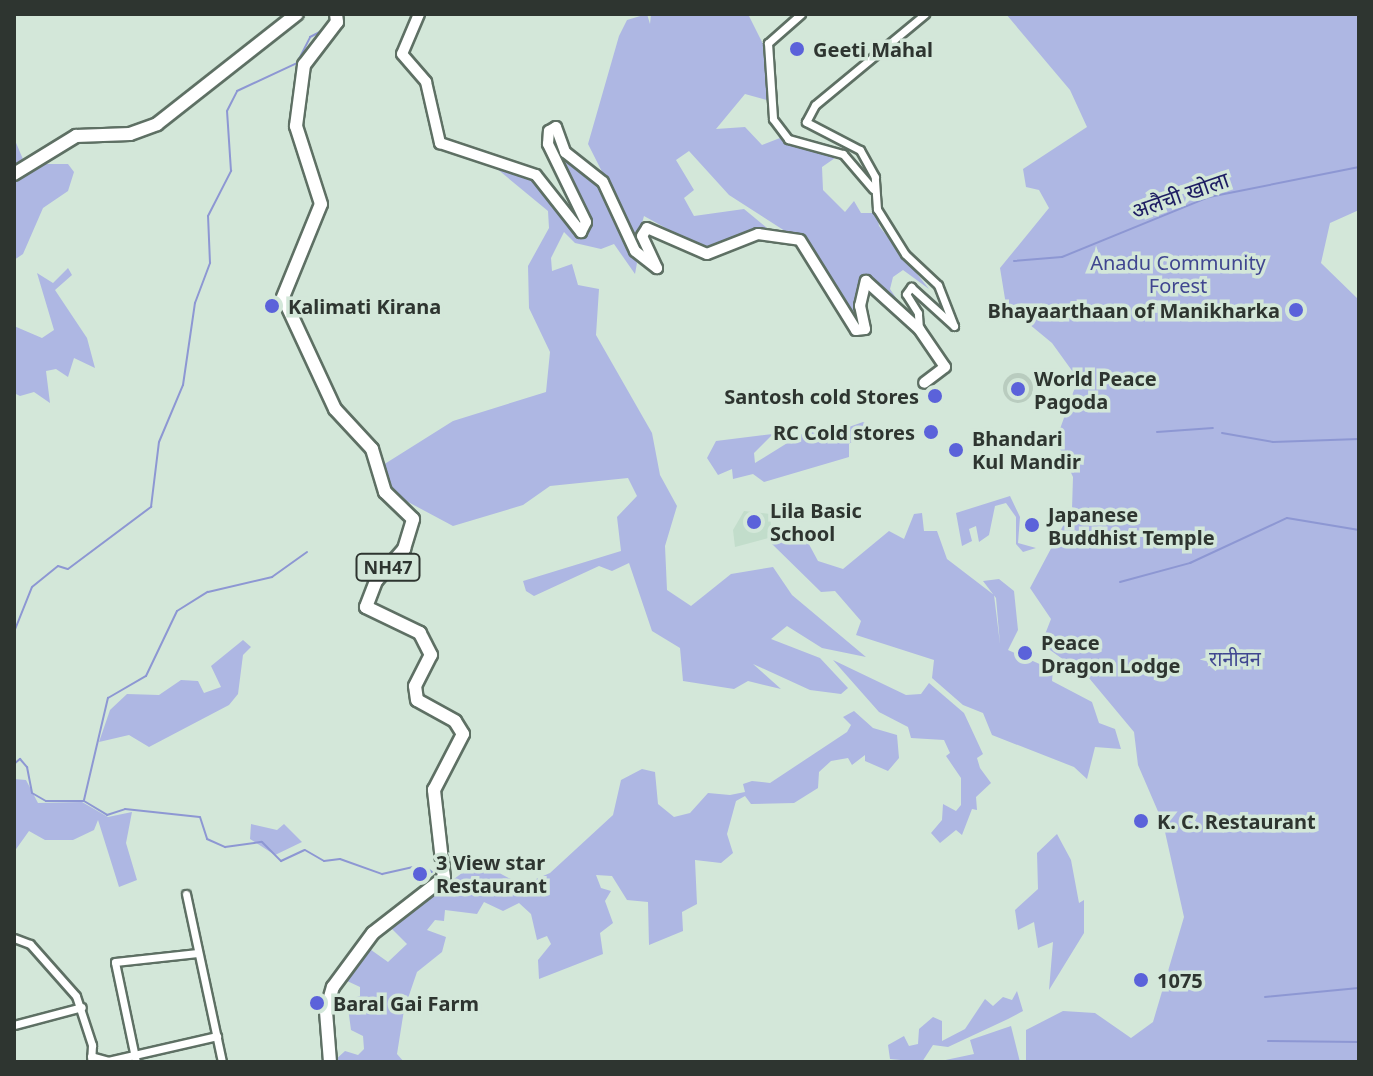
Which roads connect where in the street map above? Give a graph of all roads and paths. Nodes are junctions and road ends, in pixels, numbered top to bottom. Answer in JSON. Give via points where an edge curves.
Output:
{"nodes":[{"id":1,"x":297,"y":14,"type":"edge"},
{"id":2,"x":336,"y":14,"type":"edge"},
{"id":3,"x":419,"y":14,"type":"edge"},
{"id":4,"x":801,"y":14,"type":"edge"},
{"id":5,"x":925,"y":14,"type":"edge"},
{"id":6,"x":14,"y":174,"type":"edge"},
{"id":7,"x":873,"y":189,"type":"junction"},
{"id":8,"x":919,"y":329,"type":"junction"},
{"id":9,"x":924,"y":383,"type":"dead end"},
{"id":10,"x":186,"y":894,"type":"dead end"},
{"id":11,"x":14,"y":938,"type":"edge"},
{"id":12,"x":198,"y":953,"type":"junction"},
{"id":13,"x":82,"y":1007,"type":"junction"},
{"id":14,"x":14,"y":1025,"type":"edge"},
{"id":15,"x":217,"y":1036,"type":"junction"},
{"id":16,"x":91,"y":1059,"type":"edge"},
{"id":17,"x":135,"y":1059,"type":"edge"},
{"id":18,"x":222,"y":1062,"type":"edge"},
{"id":19,"x":330,"y":1062,"type":"edge"}],
"edges":[{"from":1,"to":6,"type":"highway","via":[[157,124],[119,136],[76,136]]},
{"from":2,"to":19,"type":"highway","number":"NH47","via":[[337,22],[304,65],[296,126],[321,204],[283,297],[335,409],[372,449],[385,492],[413,519],[404,549],[376,581],[366,607],[423,637],[431,655],[415,686],[417,700],[455,721],[463,734],[434,790],[444,878],[373,933],[333,987],[326,1011]]},
{"from":3,"to":8,"type":"main road","via":[[402,54],[426,82],[435,136],[446,146],[536,175],[577,231],[586,222],[548,144],[553,127],[565,152],[598,175],[635,251],[654,267],[661,265],[642,236],[647,228],[707,254],[758,234],[792,236],[815,257],[856,330],[865,329],[860,306],[866,281]]},
{"from":4,"to":7,"type":"street","via":[[768,43],[773,119],[788,139],[843,154]]},
{"from":5,"to":7,"type":"street","via":[[807,115],[810,128],[841,135],[860,150],[875,177]]},
{"from":7,"to":8,"type":"street","via":[[877,209],[905,254],[931,273],[952,311],[951,327],[918,289],[907,288]]},
{"from":8,"to":9,"type":"main road","via":[[945,367]]},
{"from":10,"to":12,"type":"street"},
{"from":11,"to":13,"type":"street","via":[[30,944]]},
{"from":12,"to":15,"type":"street"},
{"from":12,"to":17,"type":"street","via":[[115,962]]},
{"from":13,"to":14,"type":"street"},
{"from":13,"to":16,"type":"street"},
{"from":15,"to":17,"type":"street"},
{"from":15,"to":18,"type":"street"},
{"from":16,"to":17,"type":"street"}]}
